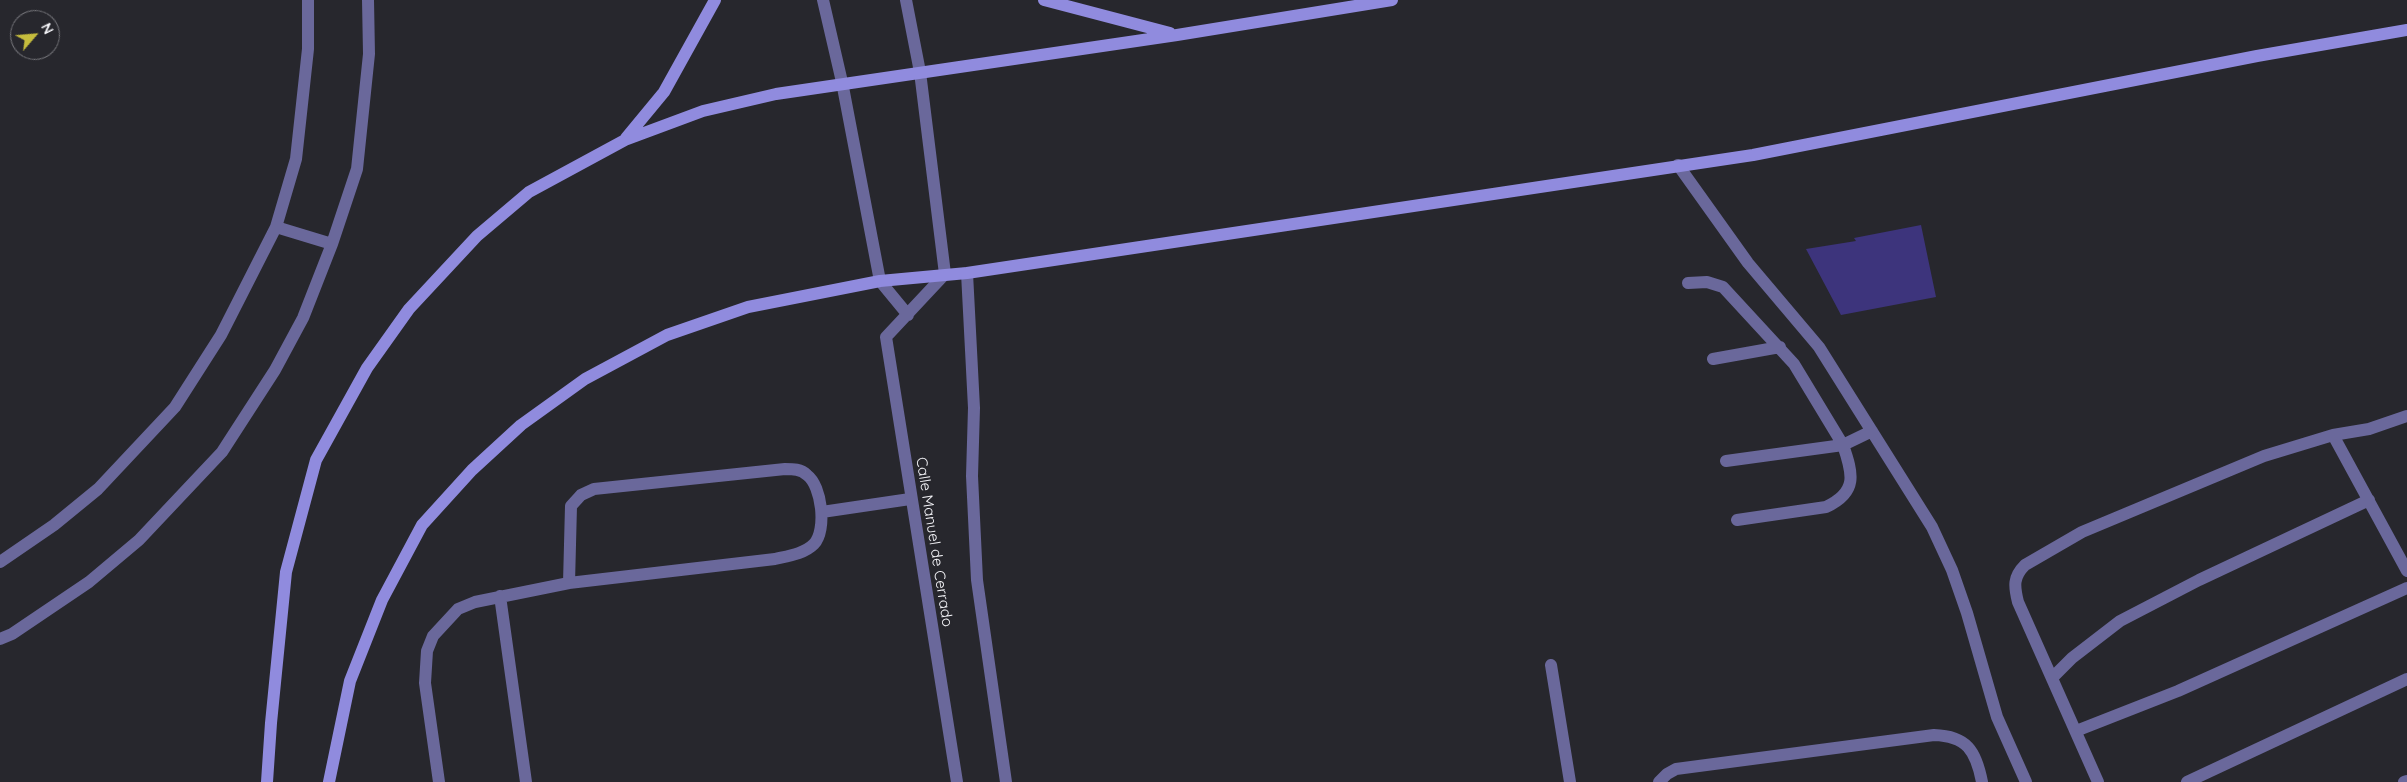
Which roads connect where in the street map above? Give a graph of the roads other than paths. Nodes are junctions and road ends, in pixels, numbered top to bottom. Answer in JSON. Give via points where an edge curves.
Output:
{"nodes":[{"id":1,"x":308,"y":0,"type":"edge"},
{"id":2,"x":368,"y":0,"type":"edge"},
{"id":3,"x":715,"y":0,"type":"edge"},
{"id":4,"x":822,"y":0,"type":"edge"},
{"id":5,"x":906,"y":0,"type":"edge"},
{"id":6,"x":1044,"y":0,"type":"edge"},
{"id":7,"x":1392,"y":0,"type":"edge"},
{"id":8,"x":2407,"y":30,"type":"edge"},
{"id":9,"x":1177,"y":35,"type":"junction"},
{"id":10,"x":920,"y":72,"type":"junction"},
{"id":11,"x":842,"y":82,"type":"junction"},
{"id":12,"x":625,"y":140,"type":"junction"},
{"id":13,"x":1678,"y":165,"type":"junction"},
{"id":14,"x":276,"y":227,"type":"junction"},
{"id":15,"x":332,"y":244,"type":"junction"},
{"id":16,"x":967,"y":273,"type":"junction"},
{"id":17,"x":945,"y":274,"type":"junction"},
{"id":18,"x":880,"y":282,"type":"junction"},
{"id":19,"x":1688,"y":283,"type":"dead end"},
{"id":20,"x":908,"y":314,"type":"junction"},
{"id":21,"x":1780,"y":347,"type":"junction"},
{"id":22,"x":1713,"y":359,"type":"dead end"},
{"id":23,"x":2407,"y":416,"type":"edge"},
{"id":24,"x":1872,"y":431,"type":"junction"},
{"id":25,"x":2333,"y":435,"type":"junction"},
{"id":26,"x":1843,"y":445,"type":"junction"},
{"id":27,"x":1726,"y":461,"type":"dead end"},
{"id":28,"x":910,"y":499,"type":"junction"},
{"id":29,"x":2369,"y":500,"type":"junction"},
{"id":30,"x":822,"y":512,"type":"junction"},
{"id":31,"x":1737,"y":520,"type":"dead end"},
{"id":32,"x":0,"y":562,"type":"edge"},
{"id":33,"x":2407,"y":571,"type":"edge"},
{"id":34,"x":569,"y":583,"type":"junction"},
{"id":35,"x":2407,"y":588,"type":"edge"},
{"id":36,"x":500,"y":596,"type":"junction"},
{"id":37,"x":0,"y":639,"type":"edge"},
{"id":38,"x":1551,"y":665,"type":"dead end"},
{"id":39,"x":2052,"y":678,"type":"junction"},
{"id":40,"x":2407,"y":679,"type":"edge"},
{"id":41,"x":2076,"y":731,"type":"junction"},
{"id":42,"x":267,"y":782,"type":"edge"},
{"id":43,"x":329,"y":782,"type":"edge"},
{"id":44,"x":439,"y":782,"type":"edge"},
{"id":45,"x":526,"y":782,"type":"edge"},
{"id":46,"x":957,"y":782,"type":"edge"},
{"id":47,"x":1006,"y":782,"type":"edge"},
{"id":48,"x":1570,"y":782,"type":"edge"},
{"id":49,"x":1659,"y":782,"type":"edge"},
{"id":50,"x":1982,"y":782,"type":"edge"},
{"id":51,"x":2026,"y":782,"type":"edge"},
{"id":52,"x":2098,"y":782,"type":"edge"},
{"id":53,"x":2187,"y":782,"type":"edge"}],
"edges":[{"from":1,"to":14,"type":"street","via":[[308,49],[296,159]]},
{"from":2,"to":15,"type":"street","via":[[369,54],[357,169]]},
{"from":3,"to":12,"type":"street","via":[[664,92]]},
{"from":4,"to":11,"type":"street"},
{"from":5,"to":10,"type":"street"},
{"from":6,"to":9,"type":"street"},
{"from":7,"to":9,"type":"street"},
{"from":8,"to":13,"type":"street","via":[[2257,56],[1754,155]]},
{"from":9,"to":10,"type":"street"},
{"from":10,"to":11,"type":"street","via":[[881,80]]},
{"from":10,"to":17,"type":"street"},
{"from":11,"to":12,"type":"street","via":[[702,111]]},
{"from":11,"to":18,"type":"street"},
{"from":12,"to":42,"type":"street","via":[[529,192],[477,236],[409,309],[367,368],[316,460],[286,572]]},
{"from":13,"to":16,"type":"street"},
{"from":13,"to":24,"type":"street","via":[[1748,263],[1819,347]]},
{"from":14,"to":15,"type":"street"},
{"from":14,"to":32,"type":"street","via":[[222,335],[175,407],[98,489],[54,525]]},
{"from":15,"to":37,"type":"street","via":[[302,318],[275,370],[222,452],[139,540],[88,582]]},
{"from":16,"to":17,"type":"street"},
{"from":16,"to":47,"type":"street","via":[[974,408],[972,476],[977,580]]},
{"from":17,"to":18,"type":"street"},
{"from":17,"to":20,"type":"street","name":"Calle Manuel de Cerrado"},
{"from":18,"to":20,"type":"street"},
{"from":18,"to":43,"type":"street","via":[[748,307],[668,335],[585,379],[521,425],[472,470],[422,525],[382,600],[350,681]]},
{"from":19,"to":21,"type":"street","via":[[1707,282],[1723,288]]},
{"from":20,"to":28,"type":"street","name":"Calle Manuel de Cerrado","via":[[886,337]]},
{"from":21,"to":22,"type":"street"},
{"from":21,"to":26,"type":"street","via":[[1794,364]]},
{"from":23,"to":25,"type":"street","via":[[2369,429]]},
{"from":24,"to":26,"type":"street"},
{"from":24,"to":51,"type":"street","via":[[1932,527],[1952,570],[1997,717]]},
{"from":25,"to":29,"type":"street"},
{"from":25,"to":39,"type":"street","via":[[2264,456],[2082,532],[2025,564],[2018,572],[2014,586]]},
{"from":26,"to":27,"type":"street"},
{"from":26,"to":31,"type":"street","via":[[1849,462],[1850,481],[1847,494],[1838,502],[1826,507]]},
{"from":28,"to":30,"type":"street"},
{"from":28,"to":46,"type":"street","name":"Calle Manuel de Cerrado"},
{"from":29,"to":33,"type":"street"},
{"from":29,"to":39,"type":"street","via":[[2120,621]]},
{"from":30,"to":34,"type":"street","via":[[819,537],[804,552],[791,556]]},
{"from":30,"to":34,"type":"street","via":[[813,480],[796,469],[594,489],[581,495],[571,506]]},
{"from":34,"to":36,"type":"street"},
{"from":35,"to":41,"type":"street","via":[[2178,691]]},
{"from":36,"to":44,"type":"street","via":[[458,609],[433,636],[427,651],[425,683]]},
{"from":36,"to":45,"type":"street"},
{"from":38,"to":48,"type":"street"},
{"from":39,"to":41,"type":"street"},
{"from":40,"to":53,"type":"street"},
{"from":41,"to":52,"type":"street"},
{"from":49,"to":50,"type":"street","via":[[1676,769],[1934,735],[1962,740],[1970,749]]}]}
